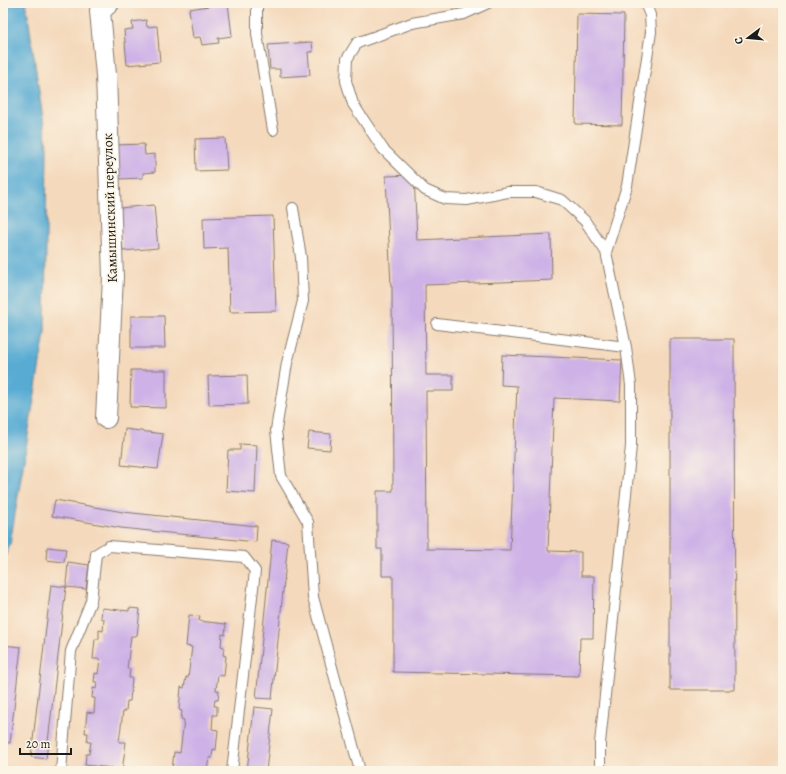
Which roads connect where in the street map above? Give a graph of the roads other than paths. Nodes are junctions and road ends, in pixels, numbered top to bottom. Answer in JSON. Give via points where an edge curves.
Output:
{"nodes":[{"id":1,"x":109,"y":3,"type":"edge"},
{"id":2,"x":257,"y":3,"type":"edge"},
{"id":3,"x":488,"y":3,"type":"edge"},
{"id":4,"x":645,"y":3,"type":"edge"},
{"id":5,"x":273,"y":130,"type":"dead end"},
{"id":6,"x":292,"y":208,"type":"dead end"},
{"id":7,"x":606,"y":252,"type":"junction"},
{"id":8,"x":436,"y":324,"type":"dead end"},
{"id":9,"x":626,"y":347,"type":"junction"},
{"id":10,"x":106,"y":418,"type":"dead end"},
{"id":11,"x":61,"y":771,"type":"edge"},
{"id":12,"x":232,"y":771,"type":"edge"},
{"id":13,"x":360,"y":771,"type":"edge"},
{"id":14,"x":600,"y":771,"type":"edge"}],
"edges":[{"from":1,"to":10,"type":"street","name":"Камышинский переулок","via":[[100,10],[106,75],[113,277]]},
{"from":2,"to":5,"type":"lane","via":[[257,34]]},
{"from":3,"to":7,"type":"lane","via":[[464,14],[412,22],[357,43],[347,59],[346,81],[353,104],[383,149],[425,190],[445,199],[467,200],[508,192],[536,192],[562,200],[585,221]]},
{"from":4,"to":7,"type":"lane","via":[[650,15],[651,32],[631,163],[627,186]]},
{"from":6,"to":13,"type":"lane","via":[[301,257],[303,301],[287,363],[276,430],[281,476],[308,522],[313,597]]},
{"from":7,"to":9,"type":"lane"},
{"from":8,"to":9,"type":"lane"},
{"from":9,"to":14,"type":"lane","via":[[631,385],[631,446],[600,743]]},
{"from":11,"to":12,"type":"lane","via":[[71,651],[91,601],[96,554],[109,546],[244,557],[255,571]]}]}
